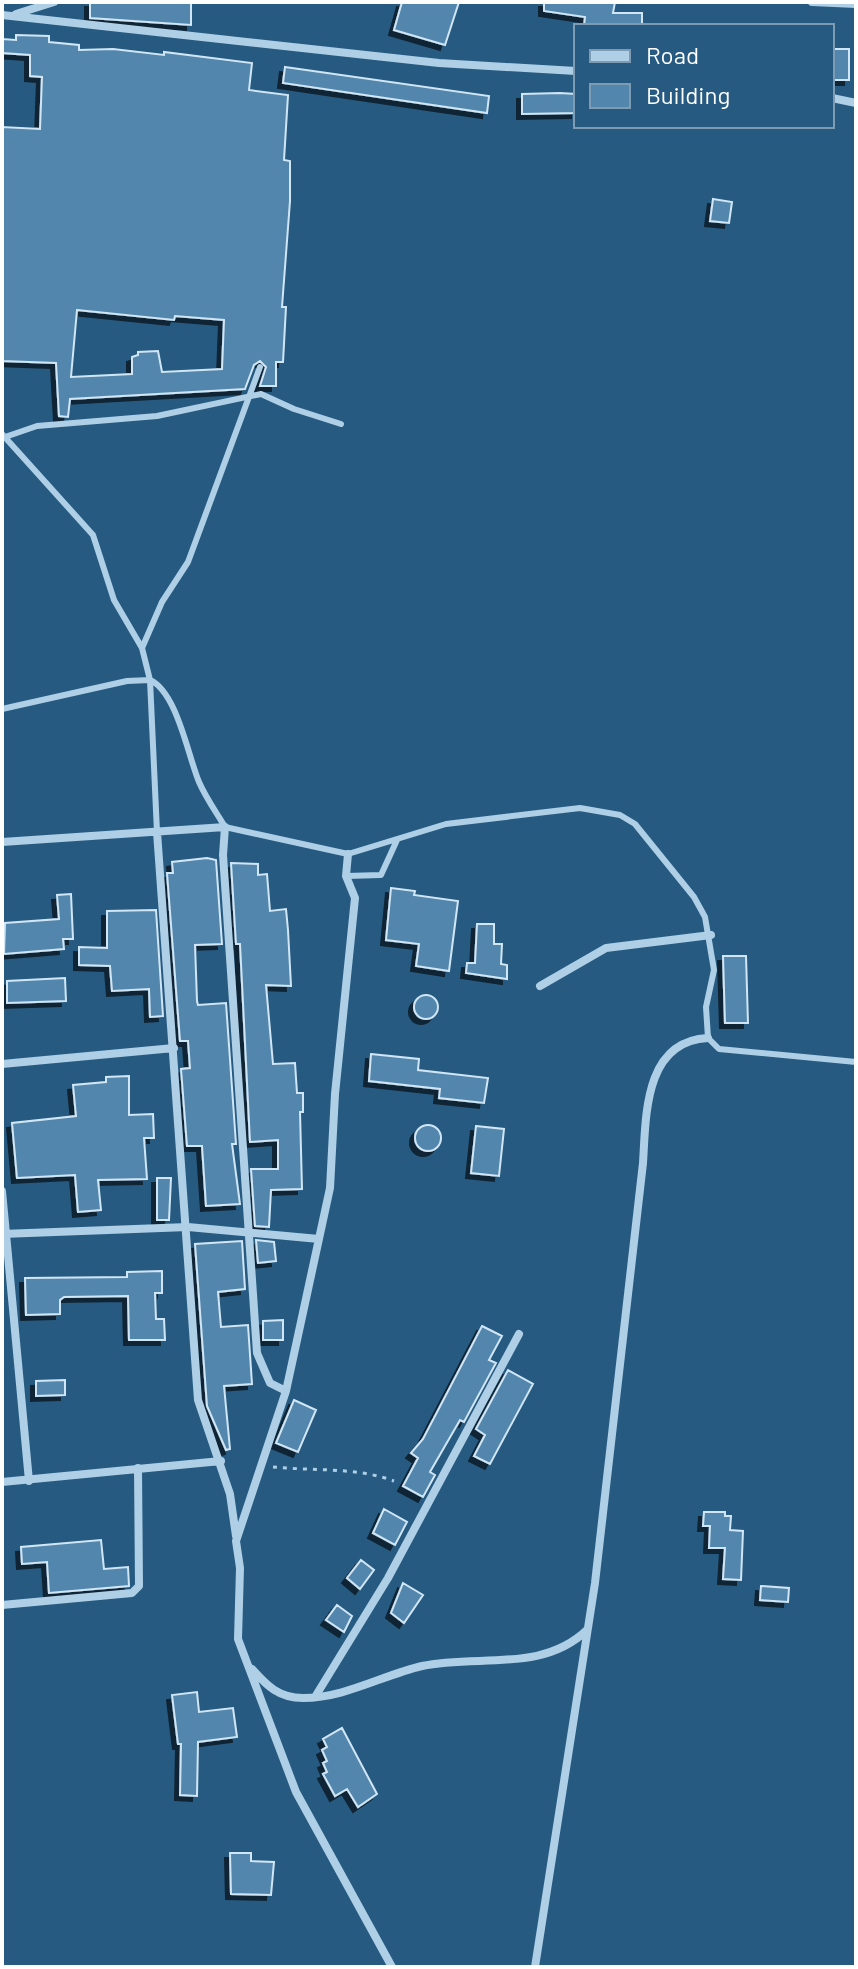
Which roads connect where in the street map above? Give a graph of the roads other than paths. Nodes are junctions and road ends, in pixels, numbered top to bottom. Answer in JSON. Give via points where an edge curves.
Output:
{"nodes":[{"id":1,"x":54,"y":2,"type":"edge"},
{"id":2,"x":812,"y":2,"type":"edge"},
{"id":3,"x":856,"y":4,"type":"edge"},
{"id":4,"x":6,"y":15,"type":"edge"},
{"id":5,"x":574,"y":71,"type":"edge"},
{"id":6,"x":834,"y":98,"type":"edge"},
{"id":7,"x":856,"y":103,"type":"edge"},
{"id":8,"x":260,"y":367,"type":"dead end"},
{"id":9,"x":251,"y":395,"type":"junction"},
{"id":10,"x":341,"y":424,"type":"dead end"},
{"id":11,"x":4,"y":435,"type":"edge"},
{"id":12,"x":142,"y":648,"type":"junction"},
{"id":13,"x":150,"y":680,"type":"junction"},
{"id":14,"x":2,"y":709,"type":"edge"},
{"id":15,"x":225,"y":827,"type":"junction"},
{"id":16,"x":157,"y":832,"type":"junction"},
{"id":17,"x":397,"y":840,"type":"junction"},
{"id":18,"x":2,"y":842,"type":"edge"},
{"id":19,"x":348,"y":854,"type":"junction"},
{"id":20,"x":346,"y":876,"type":"junction"},
{"id":21,"x":711,"y":935,"type":"junction"},
{"id":22,"x":540,"y":986,"type":"dead end"},
{"id":23,"x":708,"y":1038,"type":"junction"},
{"id":24,"x":174,"y":1048,"type":"junction"},
{"id":25,"x":856,"y":1062,"type":"edge"},
{"id":26,"x":2,"y":1064,"type":"edge"},
{"id":27,"x":2,"y":1191,"type":"edge"},
{"id":28,"x":188,"y":1227,"type":"junction"},
{"id":29,"x":249,"y":1233,"type":"junction"},
{"id":30,"x":4,"y":1234,"type":"edge"},
{"id":31,"x":319,"y":1239,"type":"junction"},
{"id":32,"x":519,"y":1334,"type":"dead end"},
{"id":33,"x":286,"y":1391,"type":"junction"},
{"id":34,"x":221,"y":1461,"type":"junction"},
{"id":35,"x":138,"y":1468,"type":"junction"},
{"id":36,"x":29,"y":1481,"type":"junction"},
{"id":37,"x":2,"y":1482,"type":"edge"},
{"id":38,"x":236,"y":1541,"type":"junction"},
{"id":39,"x":2,"y":1605,"type":"edge"},
{"id":40,"x":587,"y":1630,"type":"junction"},
{"id":41,"x":249,"y":1665,"type":"junction"},
{"id":42,"x":315,"y":1697,"type":"junction"},
{"id":43,"x":392,"y":1967,"type":"edge"},
{"id":44,"x":535,"y":1967,"type":"edge"}],
"edges":[{"from":1,"to":4,"type":"street"},
{"from":2,"to":3,"type":"street"},
{"from":4,"to":5,"type":"street","via":[[439,63]]},
{"from":6,"to":7,"type":"street"},
{"from":8,"to":9,"type":"lane"},
{"from":9,"to":10,"type":"lane","via":[[267,395]]},
{"from":9,"to":11,"type":"lane","via":[[157,416],[48,424]]},
{"from":9,"to":12,"type":"lane","via":[[188,562],[162,602]]},
{"from":11,"to":12,"type":"lane","via":[[93,535],[114,600]]},
{"from":12,"to":13,"type":"lane"},
{"from":13,"to":14,"type":"lane"},
{"from":13,"to":15,"type":"lane","via":[[163,689],[200,784]]},
{"from":13,"to":16,"type":"lane"},
{"from":15,"to":16,"type":"street"},
{"from":15,"to":19,"type":"lane"},
{"from":15,"to":29,"type":"street"},
{"from":16,"to":18,"type":"street"},
{"from":16,"to":24,"type":"street"},
{"from":17,"to":19,"type":"lane"},
{"from":17,"to":20,"type":"lane","via":[[381,875]]},
{"from":17,"to":21,"type":"lane","via":[[446,824],[580,808],[620,815],[635,824],[694,897]]},
{"from":19,"to":20,"type":"street"},
{"from":20,"to":31,"type":"street","via":[[355,898],[330,1188]]},
{"from":21,"to":22,"type":"street","via":[[606,948]]},
{"from":21,"to":23,"type":"lane","via":[[714,970],[706,1007]]},
{"from":23,"to":25,"type":"lane","via":[[719,1049]]},
{"from":23,"to":40,"type":"street","via":[[682,1042],[670,1051],[647,1099],[607,1496]]},
{"from":24,"to":26,"type":"street"},
{"from":24,"to":28,"type":"street"},
{"from":27,"to":30,"type":"street"},
{"from":28,"to":29,"type":"street"},
{"from":28,"to":30,"type":"street"},
{"from":28,"to":34,"type":"street","via":[[198,1400]]},
{"from":29,"to":31,"type":"street"},
{"from":29,"to":33,"type":"street","via":[[257,1353],[270,1383]]},
{"from":30,"to":36,"type":"street"},
{"from":31,"to":33,"type":"street"},
{"from":32,"to":42,"type":"street","via":[[388,1578]]},
{"from":33,"to":38,"type":"street"},
{"from":34,"to":35,"type":"street"},
{"from":34,"to":38,"type":"street"},
{"from":35,"to":36,"type":"street"},
{"from":35,"to":39,"type":"street","via":[[139,1586],[132,1593]]},
{"from":36,"to":37,"type":"street"},
{"from":38,"to":41,"type":"street","via":[[238,1639]]},
{"from":40,"to":42,"type":"street","via":[[560,1650],[527,1658],[423,1666]]},
{"from":40,"to":44,"type":"street"},
{"from":41,"to":42,"type":"street","via":[[272,1691]]},
{"from":41,"to":43,"type":"street","via":[[296,1792]]}]}
